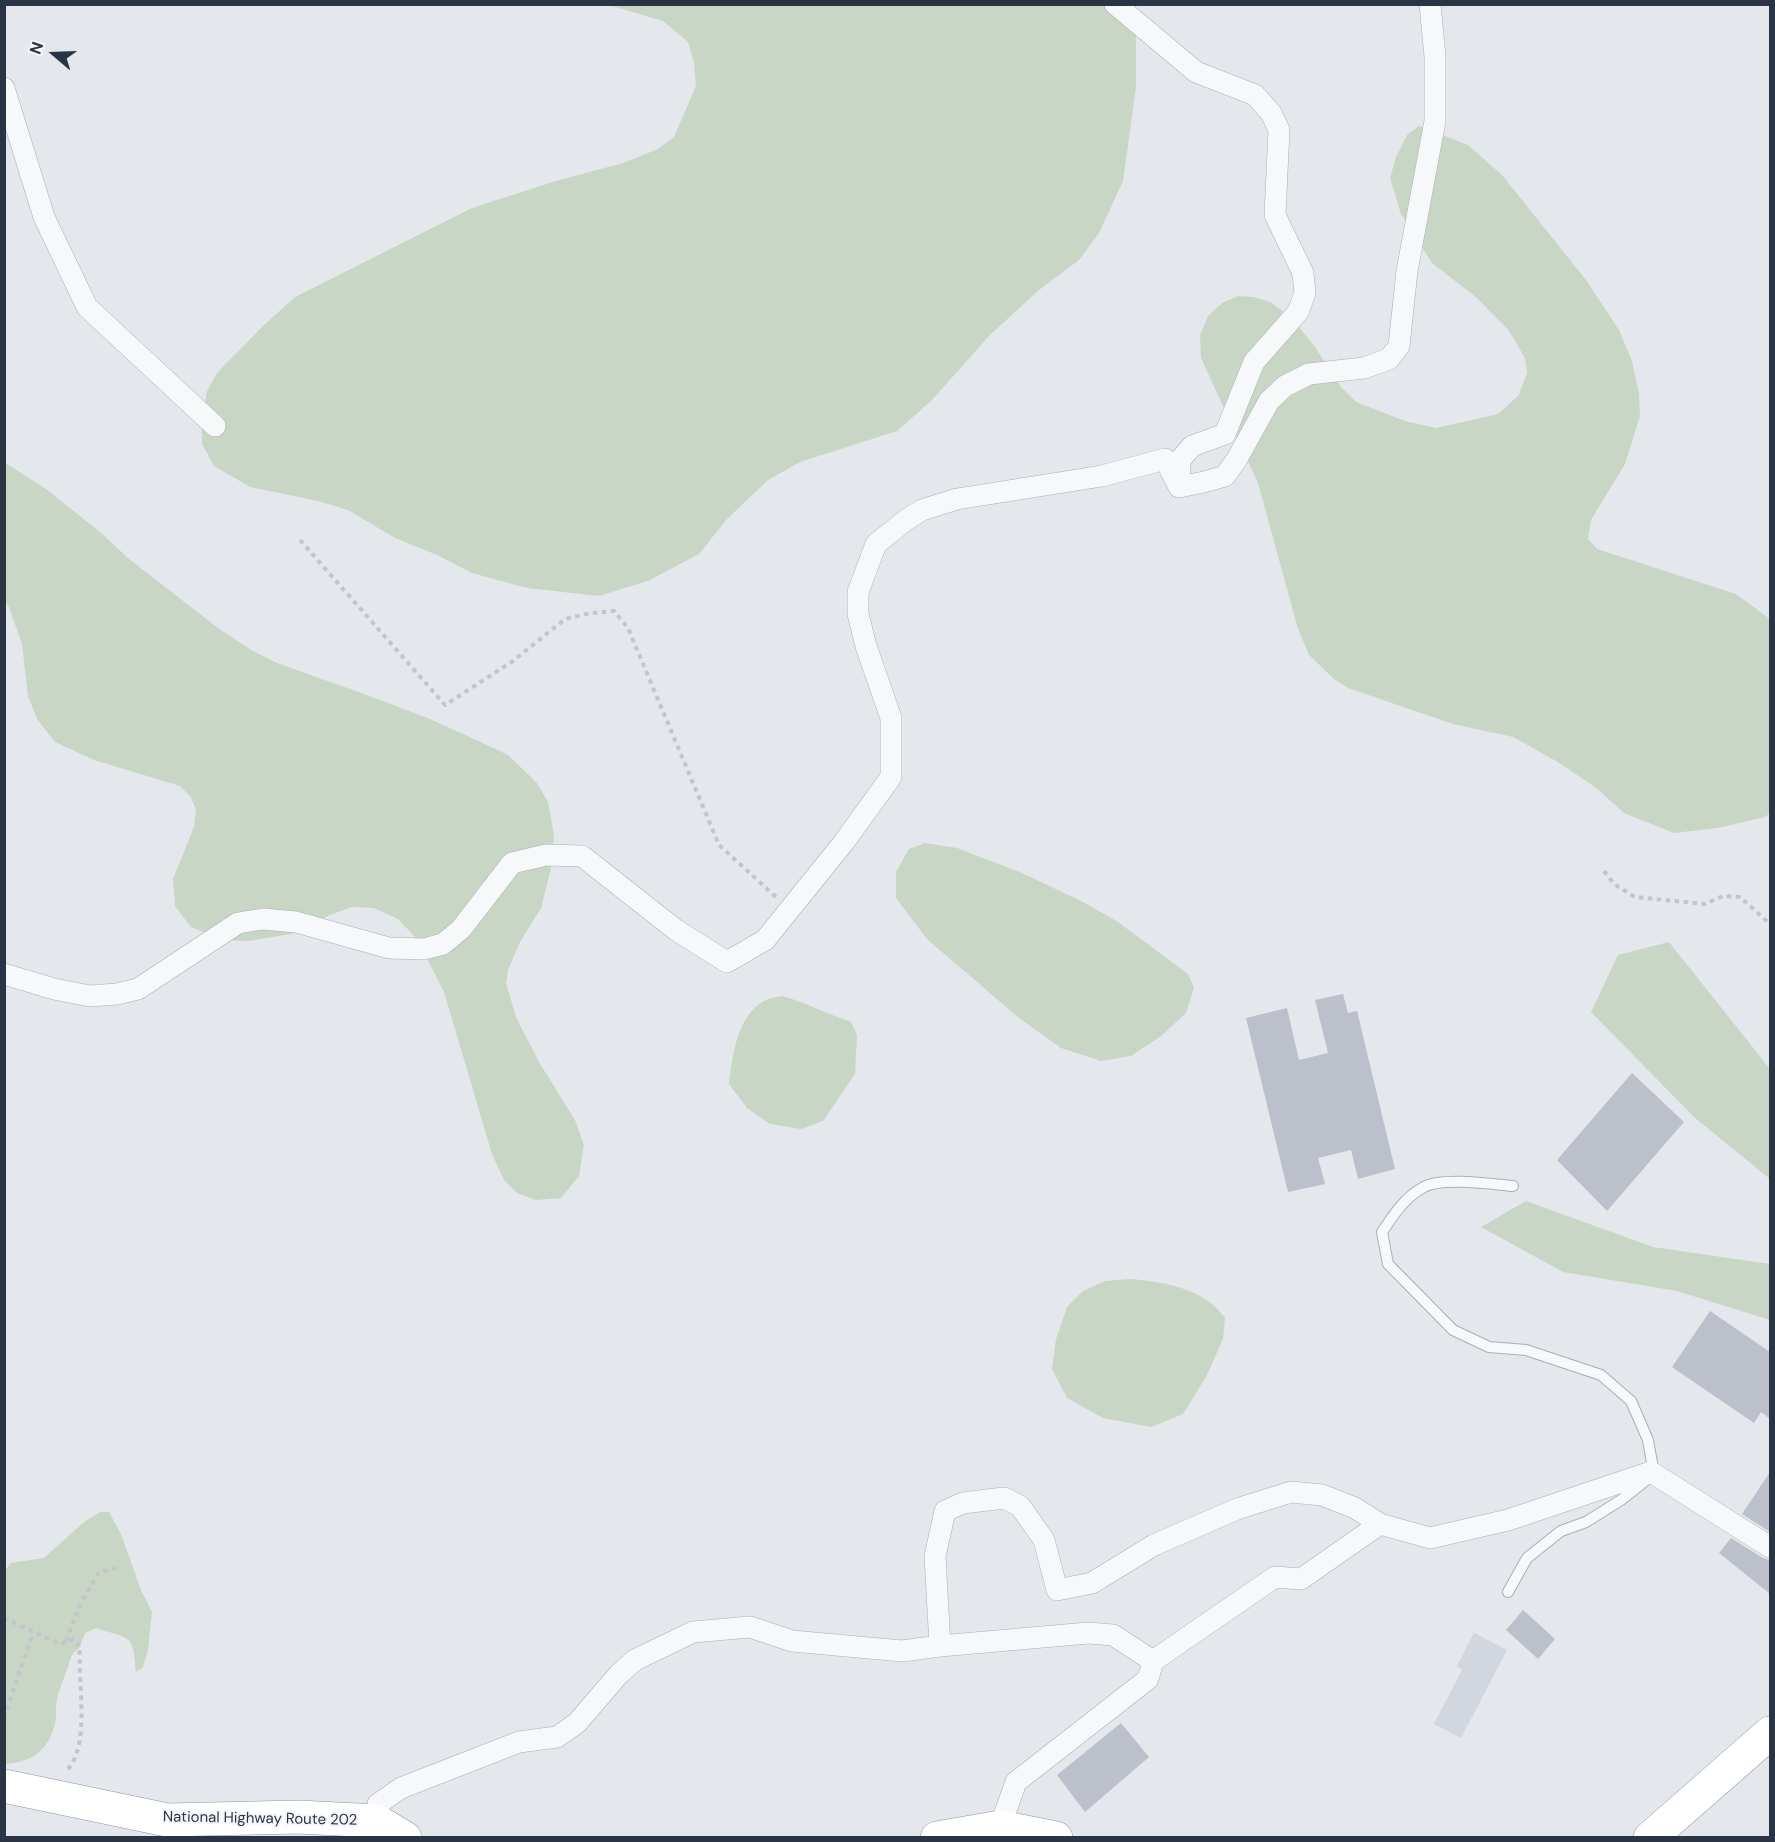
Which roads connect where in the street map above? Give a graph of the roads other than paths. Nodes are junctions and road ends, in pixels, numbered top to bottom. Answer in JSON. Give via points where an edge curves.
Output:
{"nodes":[{"id":1,"x":1115,"y":4,"type":"edge"},
{"id":2,"x":1430,"y":4,"type":"edge"},
{"id":3,"x":4,"y":88,"type":"edge"},
{"id":4,"x":215,"y":426,"type":"dead end"},
{"id":5,"x":1179,"y":487,"type":"junction"},
{"id":6,"x":4,"y":974,"type":"edge"},
{"id":7,"x":1513,"y":1186,"type":"dead end"},
{"id":8,"x":1654,"y":1474,"type":"junction"},
{"id":9,"x":1380,"y":1524,"type":"junction"},
{"id":10,"x":1770,"y":1547,"type":"edge"},
{"id":11,"x":1508,"y":1592,"type":"dead end"},
{"id":12,"x":940,"y":1646,"type":"junction"},
{"id":13,"x":1153,"y":1661,"type":"junction"},
{"id":14,"x":1770,"y":1733,"type":"edge"},
{"id":15,"x":4,"y":1786,"type":"edge"},
{"id":16,"x":378,"y":1821,"type":"junction"},
{"id":17,"x":1000,"y":1827,"type":"junction"},
{"id":18,"x":1661,"y":1834,"type":"edge"},
{"id":19,"x":405,"y":1838,"type":"edge"},
{"id":20,"x":937,"y":1838,"type":"edge"},
{"id":21,"x":1056,"y":1838,"type":"edge"}],
"edges":[{"from":1,"to":5,"type":"street","via":[[1196,72],[1255,95],[1271,113],[1279,130],[1275,215],[1303,273],[1305,294],[1298,312],[1254,362],[1225,434],[1192,446],[1180,460]]},
{"from":2,"to":5,"type":"street","via":[[1435,121],[1407,271],[1399,346],[1389,359],[1365,368],[1309,374],[1285,386],[1269,401],[1225,476]]},
{"from":3,"to":4,"type":"street","via":[[44,217],[87,306]]},
{"from":5,"to":6,"type":"street","via":[[1165,459],[1102,476],[957,499],[922,510],[876,544],[858,591],[858,614],[891,718],[891,777],[765,940],[727,962],[676,930],[582,856],[546,855],[512,863],[461,929],[443,944],[424,949],[389,948],[296,922],[263,918],[238,923],[138,988],[117,994],[90,996]]},
{"from":7,"to":8,"type":"lane","via":[[1458,1181],[1425,1186],[1399,1206],[1382,1232],[1388,1264],[1453,1330],[1489,1347],[1526,1350],[1601,1375],[1631,1401],[1648,1440]]},
{"from":8,"to":9,"type":"street","via":[[1508,1520],[1430,1538]]},
{"from":8,"to":10,"type":"street"},
{"from":8,"to":11,"type":"lane","via":[[1586,1522],[1561,1531],[1527,1558]]},
{"from":9,"to":12,"type":"street","via":[[1355,1508],[1322,1495],[1292,1492],[1237,1509],[1154,1545],[1092,1583],[1057,1590],[1044,1540],[1020,1506],[1004,1498],[963,1503],[945,1511],[935,1556]]},
{"from":9,"to":13,"type":"street","via":[[1301,1579],[1275,1577]]},
{"from":12,"to":13,"type":"street","via":[[1088,1633],[1113,1635]]},
{"from":12,"to":16,"type":"street","via":[[902,1651],[792,1641],[750,1627],[693,1632],[635,1660],[577,1723],[557,1737],[519,1742],[401,1788],[378,1804]]},
{"from":13,"to":17,"type":"street","via":[[1148,1679],[1016,1782]]},
{"from":14,"to":18,"type":"highway"},
{"from":15,"to":16,"type":"highway","name":"National Highway Route 202","via":[[167,1820],[298,1817]]},
{"from":16,"to":19,"type":"highway","name":"National Highway Route 202"},
{"from":17,"to":20,"type":"highway"},
{"from":17,"to":21,"type":"highway"}]}
